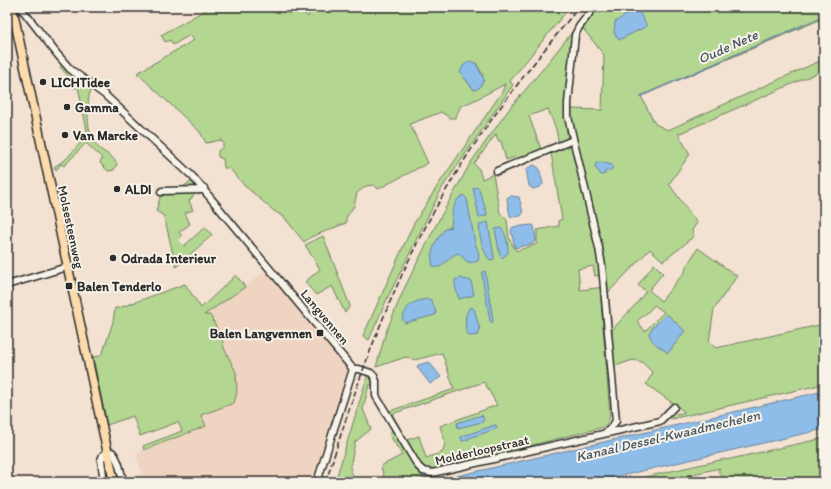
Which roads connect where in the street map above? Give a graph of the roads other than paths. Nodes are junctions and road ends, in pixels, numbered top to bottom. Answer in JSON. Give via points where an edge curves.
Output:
{"nodes":[{"id":1,"x":12,"y":7,"type":"edge"},
{"id":2,"x":520,"y":7,"type":"edge"},
{"id":3,"x":544,"y":7,"type":"edge"},
{"id":4,"x":594,"y":7,"type":"edge"},
{"id":5,"x":573,"y":140,"type":"junction"},
{"id":6,"x":498,"y":171,"type":"dead end"},
{"id":7,"x":204,"y":188,"type":"junction"},
{"id":8,"x":161,"y":192,"type":"dead end"},
{"id":9,"x":68,"y":267,"type":"junction"},
{"id":10,"x":7,"y":285,"type":"edge"},
{"id":11,"x":353,"y":369,"type":"junction"},
{"id":12,"x":674,"y":408,"type":"dead end"},
{"id":13,"x":616,"y":421,"type":"junction"},
{"id":14,"x":622,"y":429,"type":"junction"},
{"id":15,"x":605,"y":433,"type":"junction"},
{"id":16,"x":108,"y":453,"type":"junction"},
{"id":17,"x":104,"y":482,"type":"edge"},
{"id":18,"x":114,"y":482,"type":"edge"},
{"id":19,"x":123,"y":482,"type":"edge"},
{"id":20,"x":318,"y":482,"type":"edge"}],
"edges":[{"from":1,"to":7,"type":"street","name":"Langvennen","via":[[22,10],[70,69],[112,101]]},
{"from":1,"to":9,"type":"main road","name":"Molsesteenweg"},
{"from":2,"to":3,"type":"street"},
{"from":4,"to":5,"type":"street","via":[[575,34],[567,110]]},
{"from":5,"to":6,"type":"street"},
{"from":5,"to":13,"type":"street","via":[[602,266]]},
{"from":7,"to":8,"type":"street"},
{"from":7,"to":11,"type":"street","name":"Langvennen"},
{"from":9,"to":10,"type":"street"},
{"from":9,"to":16,"type":"main road","name":"Molsesteenweg"},
{"from":11,"to":15,"type":"street","name":"Molderloopstraat","via":[[374,376],[376,396],[418,466],[427,472],[432,473]]},
{"from":11,"to":20,"type":"street"},
{"from":12,"to":14,"type":"street","name":"Molderloopstraat","via":[[660,421]]},
{"from":13,"to":14,"type":"street"},
{"from":13,"to":15,"type":"street"},
{"from":14,"to":15,"type":"street","name":"Molderloopstraat"},
{"from":16,"to":17,"type":"street","via":[[103,455],[101,460]]},
{"from":16,"to":18,"type":"main road","name":"Molsesteenweg"},
{"from":16,"to":19,"type":"street","name":"Molsesteenweg","via":[[114,454]]}]}
